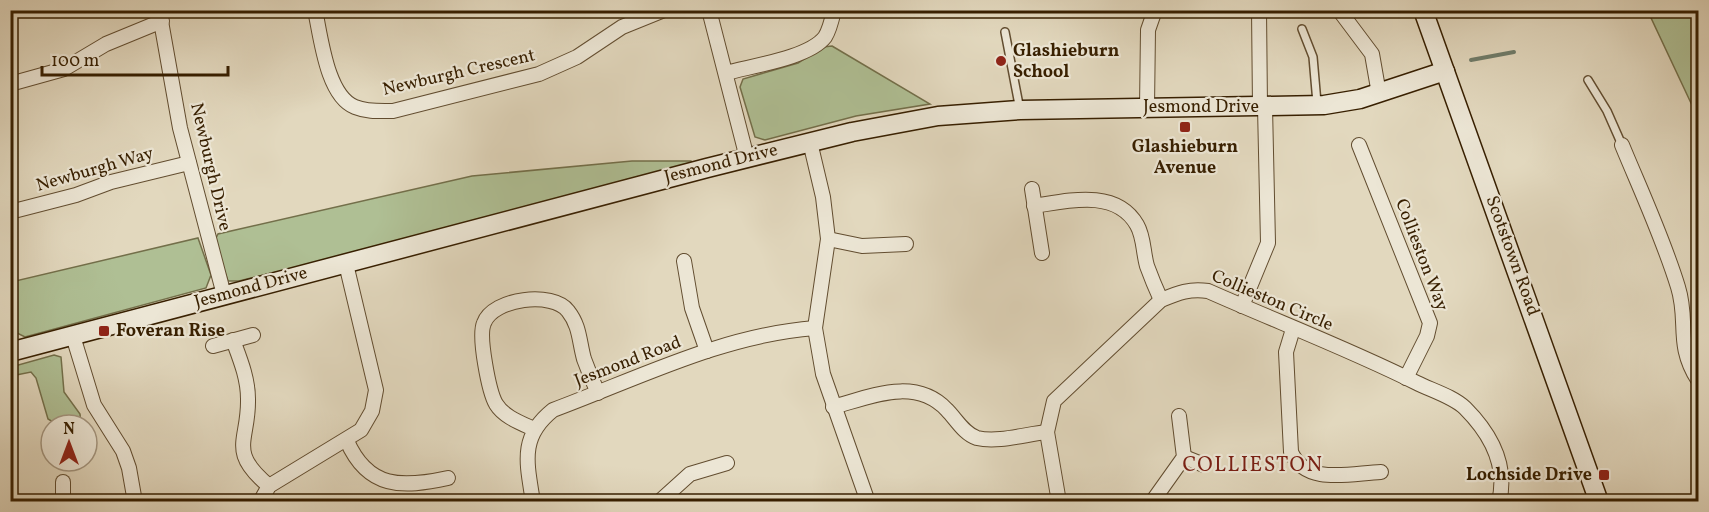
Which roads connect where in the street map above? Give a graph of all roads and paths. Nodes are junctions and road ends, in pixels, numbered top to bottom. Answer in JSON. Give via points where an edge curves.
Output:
{"nodes":[{"id":1,"x":315,"y":10,"type":"edge"},
{"id":2,"x":664,"y":10,"type":"edge"},
{"id":3,"x":709,"y":10,"type":"edge"},
{"id":4,"x":834,"y":10,"type":"edge"},
{"id":5,"x":1155,"y":10,"type":"edge"},
{"id":6,"x":1259,"y":10,"type":"edge"},
{"id":7,"x":1339,"y":10,"type":"edge"},
{"id":8,"x":1423,"y":10,"type":"edge"},
{"id":9,"x":161,"y":16,"type":"edge"},
{"id":10,"x":1302,"y":29,"type":"dead end"},
{"id":11,"x":1005,"y":32,"type":"dead end"},
{"id":12,"x":1445,"y":71,"type":"junction"},
{"id":13,"x":726,"y":73,"type":"junction"},
{"id":14,"x":1588,"y":80,"type":"dead end"},
{"id":15,"x":10,"y":84,"type":"edge"},
{"id":16,"x":1379,"y":94,"type":"junction"},
{"id":17,"x":1317,"y":105,"type":"junction"},
{"id":18,"x":1147,"y":107,"type":"junction"},
{"id":19,"x":1263,"y":107,"type":"junction"},
{"id":20,"x":1020,"y":110,"type":"junction"},
{"id":21,"x":810,"y":141,"type":"junction"},
{"id":22,"x":1359,"y":145,"type":"dead end"},
{"id":23,"x":1622,"y":145,"type":"joint"},
{"id":24,"x":747,"y":158,"type":"junction"},
{"id":25,"x":189,"y":163,"type":"junction"},
{"id":26,"x":1032,"y":189,"type":"dead end"},
{"id":27,"x":1034,"y":207,"type":"junction"},
{"id":28,"x":10,"y":212,"type":"edge"},
{"id":29,"x":828,"y":239,"type":"junction"},
{"id":30,"x":906,"y":244,"type":"dead end"},
{"id":31,"x":1042,"y":253,"type":"dead end"},
{"id":32,"x":684,"y":261,"type":"dead end"},
{"id":33,"x":346,"y":264,"type":"junction"},
{"id":34,"x":224,"y":295,"type":"junction"},
{"id":35,"x":1161,"y":300,"type":"junction"},
{"id":36,"x":1242,"y":306,"type":"junction"},
{"id":37,"x":815,"y":328,"type":"junction"},
{"id":38,"x":1293,"y":329,"type":"junction"},
{"id":39,"x":253,"y":335,"type":"dead end"},
{"id":40,"x":73,"y":336,"type":"junction"},
{"id":41,"x":233,"y":340,"type":"junction"},
{"id":42,"x":213,"y":346,"type":"dead end"},
{"id":43,"x":707,"y":351,"type":"junction"},
{"id":44,"x":10,"y":352,"type":"edge"},
{"id":45,"x":1406,"y":378,"type":"junction"},
{"id":46,"x":1698,"y":380,"type":"edge"},
{"id":47,"x":598,"y":393,"type":"junction"},
{"id":48,"x":833,"y":407,"type":"junction"},
{"id":49,"x":1179,"y":416,"type":"dead end"},
{"id":50,"x":534,"y":429,"type":"junction"},
{"id":51,"x":1047,"y":432,"type":"junction"},
{"id":52,"x":346,"y":441,"type":"junction"},
{"id":53,"x":1184,"y":457,"type":"junction"},
{"id":54,"x":727,"y":463,"type":"dead end"},
{"id":55,"x":1204,"y":465,"type":"dead end"},
{"id":56,"x":1381,"y":472,"type":"dead end"},
{"id":57,"x":448,"y":478,"type":"dead end"},
{"id":58,"x":63,"y":482,"type":"dead end"},
{"id":59,"x":269,"y":486,"type":"junction"},
{"id":60,"x":63,"y":501,"type":"edge"},
{"id":61,"x":135,"y":501,"type":"edge"},
{"id":62,"x":260,"y":501,"type":"edge"},
{"id":63,"x":533,"y":501,"type":"edge"},
{"id":64,"x":659,"y":501,"type":"edge"},
{"id":65,"x":868,"y":501,"type":"edge"},
{"id":66,"x":1059,"y":501,"type":"edge"},
{"id":67,"x":1152,"y":501,"type":"edge"},
{"id":68,"x":1499,"y":501,"type":"edge"},
{"id":69,"x":1599,"y":501,"type":"edge"}],
"edges":[{"from":1,"to":2,"type":"street","name":"Newburgh Crescent","via":[[332,85],[353,107],[370,111],[393,111],[539,74],[577,57],[622,27]]},
{"from":3,"to":13,"type":"street"},
{"from":4,"to":13,"type":"street","via":[[824,38],[812,47]]},
{"from":5,"to":18,"type":"street","via":[[1148,30]]},
{"from":6,"to":19,"type":"street"},
{"from":7,"to":16,"type":"street","via":[[1372,54]]},
{"from":8,"to":12,"type":"street","name":"Scotstown Road"},
{"from":9,"to":15,"type":"street","via":[[64,69]]},
{"from":9,"to":25,"type":"street","name":"Newburgh Drive"},
{"from":10,"to":17,"type":"lane","via":[[1313,57]]},
{"from":11,"to":20,"type":"lane"},
{"from":12,"to":16,"type":"street","name":"Jesmond Drive"},
{"from":12,"to":69,"type":"street","name":"Scotstown Road"},
{"from":13,"to":24,"type":"street"},
{"from":14,"to":23,"type":"lane","via":[[1608,111]]},
{"from":16,"to":17,"type":"street","name":"Jesmond Drive"},
{"from":17,"to":19,"type":"street","name":"Jesmond Drive"},
{"from":18,"to":19,"type":"street","name":"Jesmond Drive"},
{"from":18,"to":20,"type":"street","name":"Jesmond Drive"},
{"from":19,"to":36,"type":"street","via":[[1268,243]]},
{"from":20,"to":21,"type":"street","name":"Jesmond Drive","via":[[938,116]]},
{"from":21,"to":24,"type":"street","name":"Jesmond Drive"},
{"from":21,"to":29,"type":"street","via":[[824,197]]},
{"from":22,"to":45,"type":"street","name":"Collieston Way","via":[[1430,323]]},
{"from":23,"to":46,"type":"street","via":[[1679,290],[1687,362]]},
{"from":24,"to":33,"type":"street","name":"Jesmond Drive"},
{"from":25,"to":28,"type":"street","name":"Newburgh Way"},
{"from":25,"to":34,"type":"street","name":"Newburgh Drive"},
{"from":26,"to":27,"type":"street"},
{"from":27,"to":31,"type":"street"},
{"from":27,"to":35,"type":"street","via":[[1078,198],[1114,205],[1128,214],[1137,224],[1146,264]]},
{"from":29,"to":30,"type":"street","via":[[862,246]]},
{"from":29,"to":37,"type":"street"},
{"from":32,"to":43,"type":"street","via":[[692,308]]},
{"from":33,"to":34,"type":"street","name":"Jesmond Drive"},
{"from":33,"to":52,"type":"street","via":[[376,390],[372,411],[361,430]]},
{"from":34,"to":40,"type":"street","name":"Jesmond Drive"},
{"from":35,"to":36,"type":"street","name":"Collieston Circle","via":[[1196,289]]},
{"from":35,"to":51,"type":"street","name":"Collieston Circle","via":[[1066,387],[1054,401]]},
{"from":36,"to":38,"type":"street","name":"Collieston Circle"},
{"from":37,"to":43,"type":"street","name":"Jesmond Road","via":[[777,331]]},
{"from":37,"to":48,"type":"street"},
{"from":38,"to":45,"type":"street","name":"Collieston Circle"},
{"from":38,"to":56,"type":"street","via":[[1286,352],[1291,452],[1298,465],[1316,475]]},
{"from":39,"to":41,"type":"street"},
{"from":40,"to":44,"type":"street","name":"Jesmond Drive"},
{"from":40,"to":61,"type":"street","via":[[94,405],[126,459]]},
{"from":41,"to":42,"type":"street"},
{"from":41,"to":59,"type":"street","via":[[248,396],[242,446],[256,475]]},
{"from":43,"to":47,"type":"street","name":"Jesmond Road"},
{"from":45,"to":68,"type":"street","name":"Collieston Circle","via":[[1463,406],[1485,433],[1499,458]]},
{"from":47,"to":50,"type":"street","name":"Jesmond Road","via":[[553,410]]},
{"from":47,"to":50,"type":"street","via":[[584,358],[578,327],[567,309],[547,298],[510,303],[496,310],[483,323],[482,338],[495,403],[504,413]]},
{"from":48,"to":51,"type":"street","via":[[893,390],[912,391],[945,407],[977,438]]},
{"from":48,"to":65,"type":"street"},
{"from":49,"to":53,"type":"street"},
{"from":50,"to":63,"type":"street","via":[[526,451]]},
{"from":51,"to":66,"type":"street","name":"Collieston Circle"},
{"from":52,"to":57,"type":"street","via":[[355,460],[368,472],[398,485]]},
{"from":52,"to":59,"type":"street"},
{"from":53,"to":55,"type":"street"},
{"from":53,"to":67,"type":"street"},
{"from":54,"to":64,"type":"street","via":[[690,474]]},
{"from":58,"to":60,"type":"street"},
{"from":59,"to":62,"type":"street"}]}
